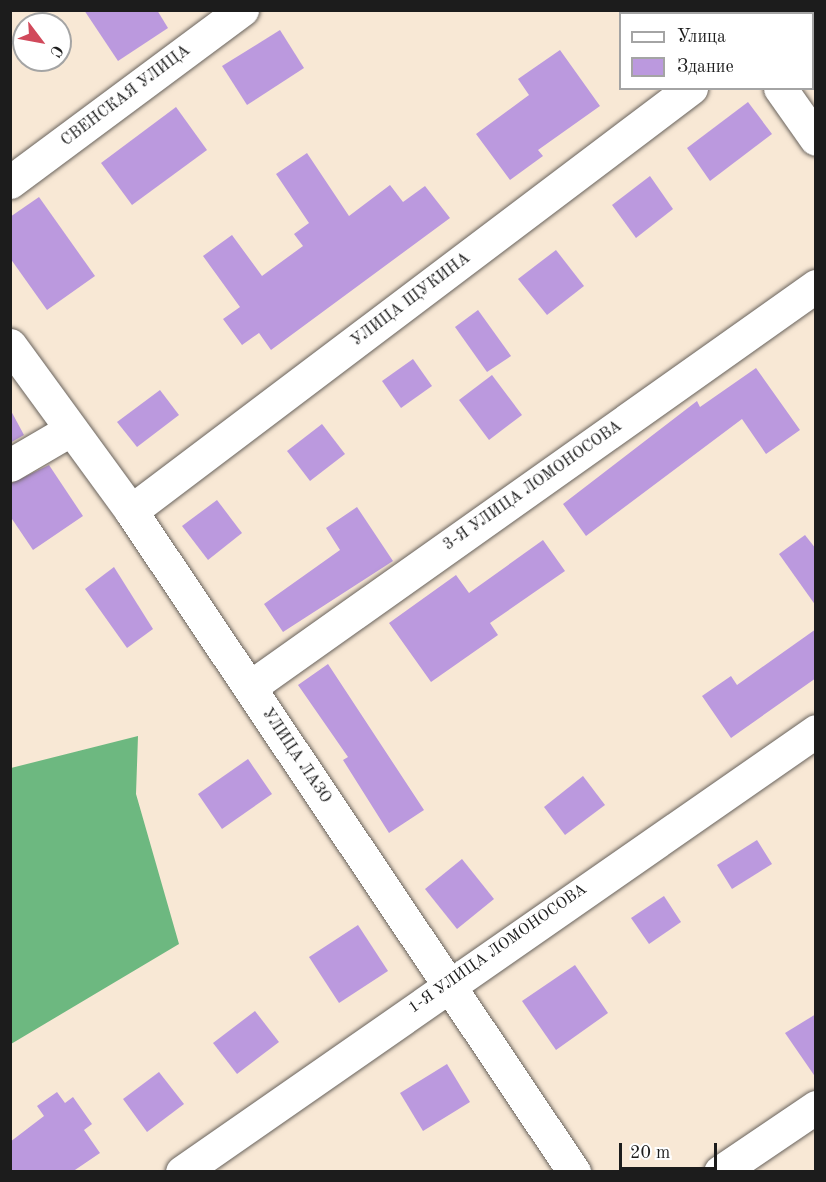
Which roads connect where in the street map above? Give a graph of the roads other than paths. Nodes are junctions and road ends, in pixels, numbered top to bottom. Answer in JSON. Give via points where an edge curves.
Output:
{"nodes":[{"id":1,"x":242,"y":10,"type":"edge"},
{"id":2,"x":688,"y":90,"type":"edge"},
{"id":3,"x":781,"y":90,"type":"edge"},
{"id":4,"x":816,"y":139,"type":"edge"},
{"id":5,"x":10,"y":182,"type":"edge"},
{"id":6,"x":816,"y":286,"type":"edge"},
{"id":7,"x":10,"y":345,"type":"edge"},
{"id":8,"x":70,"y":430,"type":"junction"},
{"id":9,"x":10,"y":465,"type":"edge"},
{"id":10,"x":131,"y":511,"type":"junction"},
{"id":11,"x":250,"y":687,"type":"junction"},
{"id":12,"x":816,"y":730,"type":"edge"},
{"id":13,"x":447,"y":984,"type":"junction"},
{"id":14,"x":816,"y":1107,"type":"edge"},
{"id":15,"x":182,"y":1172,"type":"edge"},
{"id":16,"x":574,"y":1172,"type":"edge"},
{"id":17,"x":720,"y":1172,"type":"edge"}],
"edges":[{"from":1,"to":5,"type":"street","name":"СВЕНСКАЯ УЛИЦА"},
{"from":2,"to":10,"type":"street","name":"УЛИЦА ЩУКИНА"},
{"from":3,"to":4,"type":"street"},
{"from":6,"to":11,"type":"street","name":"3-Я УЛИЦА ЛОМОНОСОВА"},
{"from":7,"to":8,"type":"street","name":"УЛИЦА ЛАЗО"},
{"from":8,"to":9,"type":"street"},
{"from":8,"to":10,"type":"street","name":"УЛИЦА ЛАЗО"},
{"from":10,"to":11,"type":"street","name":"УЛИЦА ЛАЗО"},
{"from":11,"to":13,"type":"street","name":"УЛИЦА ЛАЗО"},
{"from":12,"to":13,"type":"street","name":"1-Я УЛИЦА ЛОМОНОСОВА"},
{"from":13,"to":15,"type":"street","name":"1-Я УЛИЦА ЛОМОНОСОВА"},
{"from":13,"to":16,"type":"street","name":"УЛИЦА ЛАЗО"},
{"from":14,"to":17,"type":"street"}]}
